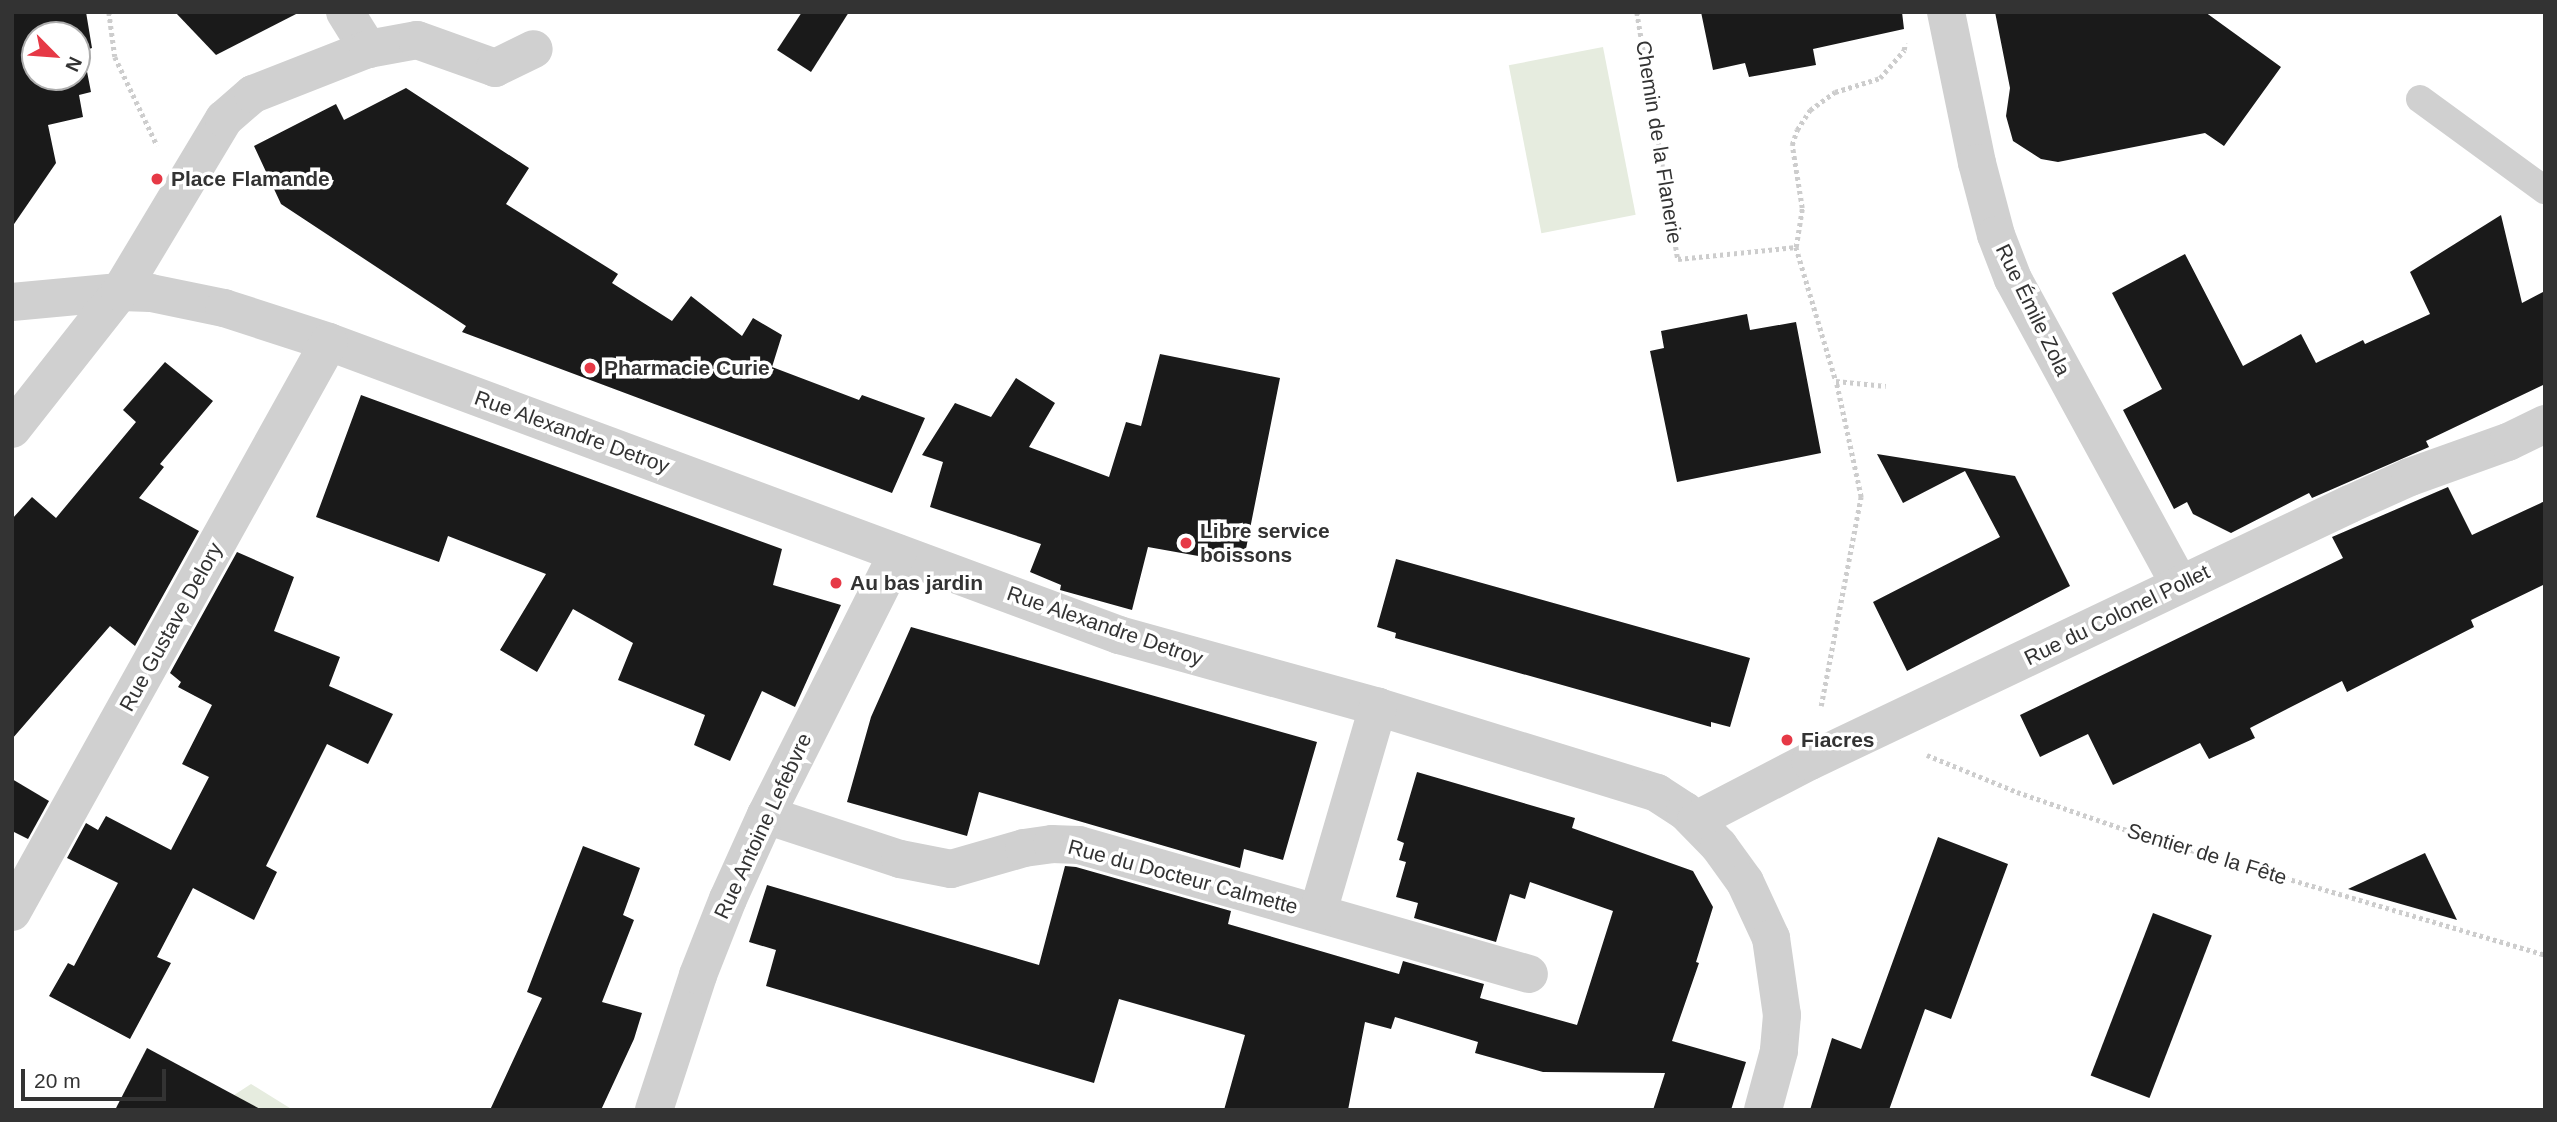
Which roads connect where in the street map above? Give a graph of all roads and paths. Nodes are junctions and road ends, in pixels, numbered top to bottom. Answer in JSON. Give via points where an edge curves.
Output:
{"nodes":[{"id":1,"x":109,"y":12,"type":"edge"},
{"id":2,"x":345,"y":12,"type":"edge"},
{"id":3,"x":1637,"y":12,"type":"edge"},
{"id":4,"x":1946,"y":12,"type":"edge"},
{"id":5,"x":1908,"y":31,"type":"dead end"},
{"id":6,"x":368,"y":49,"type":"junction"},
{"id":7,"x":534,"y":49,"type":"dead end"},
{"id":8,"x":2420,"y":99,"type":"dead end"},
{"id":9,"x":2545,"y":190,"type":"edge"},
{"id":10,"x":181,"y":193,"type":"junction"},
{"id":11,"x":1796,"y":247,"type":"junction"},
{"id":12,"x":120,"y":292,"type":"junction"},
{"id":13,"x":12,"y":302,"type":"edge"},
{"id":14,"x":329,"y":342,"type":"junction"},
{"id":15,"x":1836,"y":381,"type":"junction"},
{"id":16,"x":1886,"y":386,"type":"dead end"},
{"id":17,"x":2545,"y":424,"type":"edge"},
{"id":18,"x":12,"y":429,"type":"edge"},
{"id":19,"x":898,"y":553,"type":"junction"},
{"id":20,"x":2179,"y":584,"type":"junction"},
{"id":21,"x":1378,"y":707,"type":"junction"},
{"id":22,"x":1877,"y":730,"type":"junction"},
{"id":23,"x":1810,"y":761,"type":"junction"},
{"id":24,"x":766,"y":815,"type":"junction"},
{"id":25,"x":1696,"y":820,"type":"junction"},
{"id":26,"x":12,"y":912,"type":"edge"},
{"id":27,"x":1318,"y":912,"type":"junction"},
{"id":28,"x":2545,"y":955,"type":"edge"},
{"id":29,"x":1529,"y":974,"type":"dead end"},
{"id":30,"x":654,"y":1110,"type":"edge"},
{"id":31,"x":1763,"y":1110,"type":"edge"}],
"edges":[{"from":1,"to":10,"type":"path","via":[[115,57],[124,80]]},
{"from":2,"to":6,"type":"street"},
{"from":3,"to":11,"type":"path","name":"Chemin de la Flanerie","via":[[1678,259]]},
{"from":4,"to":20,"type":"street","name":"Rue Émile Zola","via":[[1977,163],[2013,278]]},
{"from":5,"to":11,"type":"path","via":[[1904,50],[1880,78],[1835,92],[1810,110],[1797,130],[1792,145],[1802,208]]},
{"from":6,"to":7,"type":"street","via":[[417,40],[495,68]]},
{"from":6,"to":10,"type":"street","via":[[253,94],[224,119]]},
{"from":8,"to":9,"type":"lane"},
{"from":10,"to":12,"type":"street"},
{"from":11,"to":15,"type":"path"},
{"from":12,"to":13,"type":"street","name":"Rue Alexandre Detroy"},
{"from":12,"to":14,"type":"street","name":"Rue Alexandre Detroy","via":[[151,293],[224,308]]},
{"from":12,"to":18,"type":"street"},
{"from":14,"to":19,"type":"street","name":"Rue Alexandre Detroy"},
{"from":14,"to":26,"type":"street","name":"Rue Gustave Delory"},
{"from":15,"to":16,"type":"path"},
{"from":15,"to":23,"type":"path","via":[[1861,497]]},
{"from":17,"to":20,"type":"street","name":"Rue du Colonel Pollet","via":[[2496,447],[2410,477]]},
{"from":19,"to":21,"type":"street","name":"Rue Alexandre Detroy","via":[[1140,642]]},
{"from":19,"to":24,"type":"street","name":"Rue Antoine Lefebvre"},
{"from":20,"to":22,"type":"street","name":"Rue du Colonel Pollet"},
{"from":21,"to":25,"type":"street","name":"Rue Alexandre Detroy","via":[[1639,786],[1671,801]]},
{"from":21,"to":27,"type":"street","name":"Rue du Docteur Calmette"},
{"from":22,"to":23,"type":"street","name":"Rue du Colonel Pollet"},
{"from":22,"to":28,"type":"path","name":"Sentier de la Fête","via":[[1902,745],[2017,792],[2144,836]]},
{"from":23,"to":25,"type":"street","name":"Rue du Colonel Pollet"},
{"from":24,"to":27,"type":"street","name":"Rue du Docteur Calmette","via":[[900,859],[951,869],[1024,848],[1079,845]]},
{"from":24,"to":30,"type":"street","name":"Rue Antoine Lefebvre","via":[[701,964]]},
{"from":25,"to":31,"type":"street","name":"Rue Alexandre Detroy","via":[[1745,882],[1764,917],[1776,959],[1781,1033]]},
{"from":27,"to":29,"type":"street","name":"Rue du Docteur Calmette"}]}
